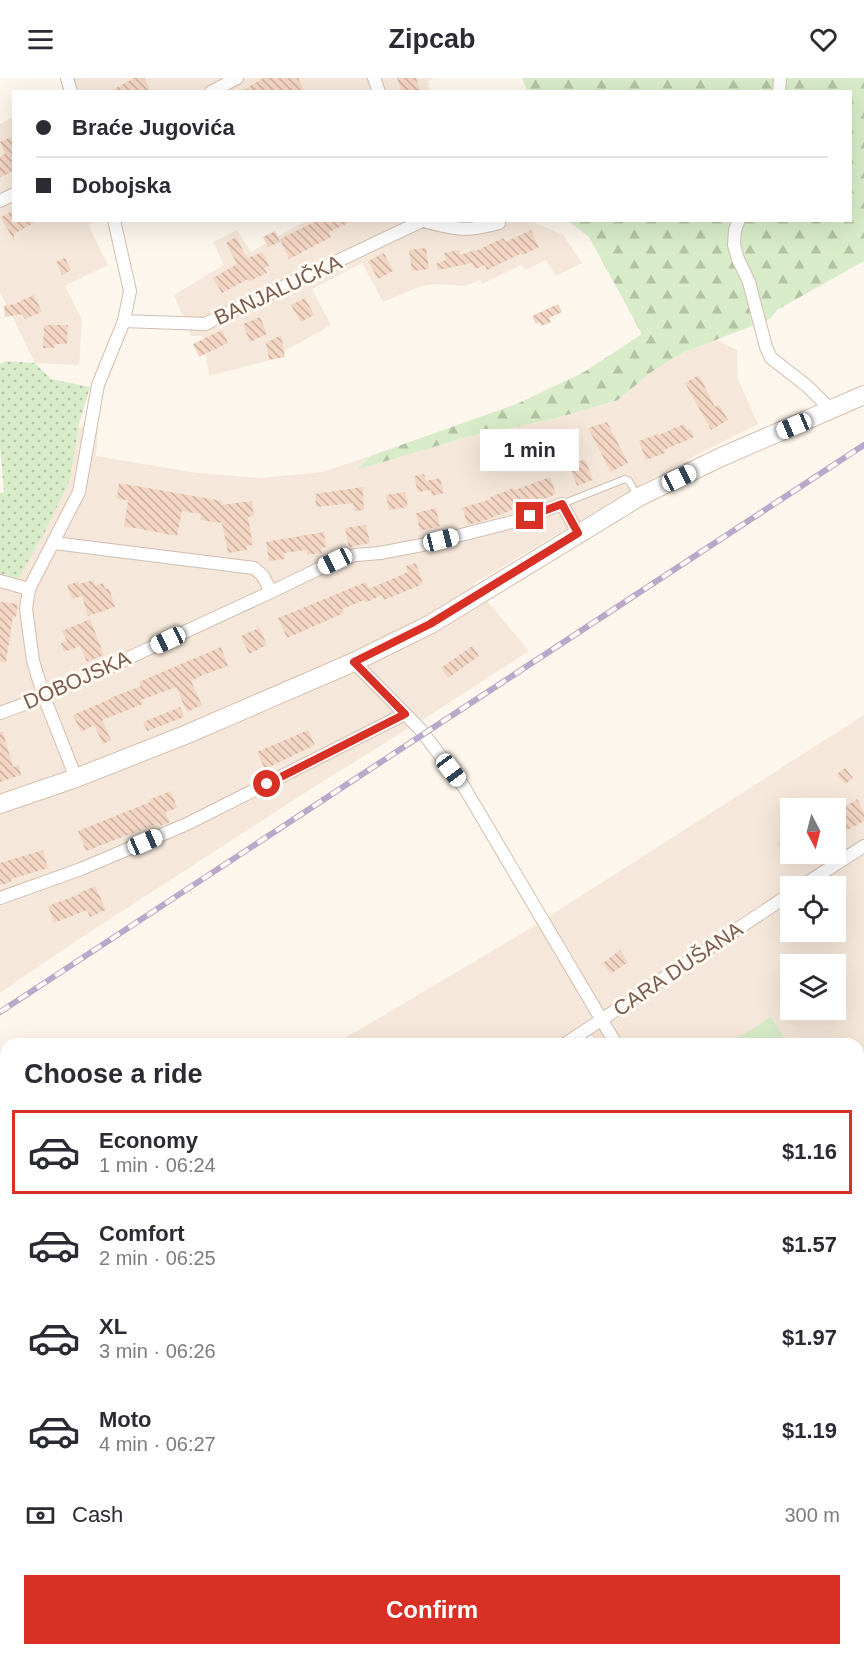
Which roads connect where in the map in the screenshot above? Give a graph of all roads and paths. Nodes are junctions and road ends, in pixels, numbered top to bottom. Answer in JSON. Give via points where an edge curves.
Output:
{"nodes":[{"id":1,"x":237,"y":78,"type":"edge"},
{"id":2,"x":215,"y":90,"type":"edge"},
{"id":3,"x":114,"y":222,"type":"edge"},
{"id":4,"x":422,"y":222,"type":"edge"},
{"id":5,"x":428,"y":222,"type":"edge"},
{"id":6,"x":738,"y":222,"type":"edge"},
{"id":7,"x":499,"y":223,"type":"dead end"},
{"id":8,"x":124,"y":321,"type":"junction"},
{"id":9,"x":864,"y":395,"type":"edge"},
{"id":10,"x":831,"y":410,"type":"junction"},
{"id":11,"x":639,"y":497,"type":"junction"},
{"id":12,"x":562,"y":504,"type":"junction"},
{"id":13,"x":578,"y":533,"type":"junction"},
{"id":14,"x":54,"y":543,"type":"junction"},
{"id":15,"x":0,"y":581,"type":"edge"},
{"id":16,"x":29,"y":589,"type":"junction"},
{"id":17,"x":271,"y":592,"type":"junction"},
{"id":18,"x":354,"y":662,"type":"junction"},
{"id":19,"x":44,"y":697,"type":"junction"},
{"id":20,"x":0,"y":712,"type":"edge"},
{"id":21,"x":405,"y":714,"type":"junction"},
{"id":22,"x":76,"y":778,"type":"junction"},
{"id":23,"x":0,"y":804,"type":"edge"},
{"id":24,"x":864,"y":846,"type":"edge"},
{"id":25,"x":818,"y":876,"type":"edge"},
{"id":26,"x":0,"y":898,"type":"edge"},
{"id":27,"x":780,"y":901,"type":"edge"},
{"id":28,"x":601,"y":1020,"type":"junction"},
{"id":29,"x":574,"y":1038,"type":"edge"},
{"id":30,"x":612,"y":1038,"type":"edge"}],
"edges":[{"from":1,"to":2,"type":"street"},
{"from":3,"to":8,"type":"street","via":[[130,291]]},
{"from":4,"to":8,"type":"street","name":"BANJALUČKA","via":[[205,324]]},
{"from":5,"to":7,"type":"street","via":[[458,229]]},
{"from":6,"to":10,"type":"street","via":[[734,245],[765,347],[771,358]]},
{"from":8,"to":14,"type":"street","via":[[98,385],[79,492]]},
{"from":9,"to":10,"type":"main road"},
{"from":10,"to":11,"type":"main road"},
{"from":11,"to":12,"type":"lane","via":[[625,478]]},
{"from":11,"to":13,"type":"main road"},
{"from":12,"to":13,"type":"street"},
{"from":12,"to":17,"type":"street","name":"DOBOJSKA","via":[[516,521],[433,542],[335,561]]},
{"from":13,"to":18,"type":"main road","via":[[430,624]]},
{"from":14,"to":16,"type":"street"},
{"from":14,"to":17,"type":"street","via":[[254,568]]},
{"from":15,"to":16,"type":"street"},
{"from":16,"to":19,"type":"street","via":[[26,609],[33,661]]},
{"from":17,"to":19,"type":"street","name":"DOBOJSKA"},
{"from":18,"to":21,"type":"street"},
{"from":18,"to":22,"type":"main road"},
{"from":19,"to":20,"type":"street","name":"DOBOJSKA"},
{"from":19,"to":22,"type":"street"},
{"from":21,"to":26,"type":"street","via":[[188,824],[81,870]]},
{"from":21,"to":28,"type":"street","via":[[464,787]]},
{"from":22,"to":23,"type":"main road"},
{"from":24,"to":25,"type":"street"},
{"from":27,"to":28,"type":"street","name":"CARA DUŠANA"},
{"from":28,"to":29,"type":"street","name":"CARA DUŠANA"},
{"from":28,"to":30,"type":"street"}]}
